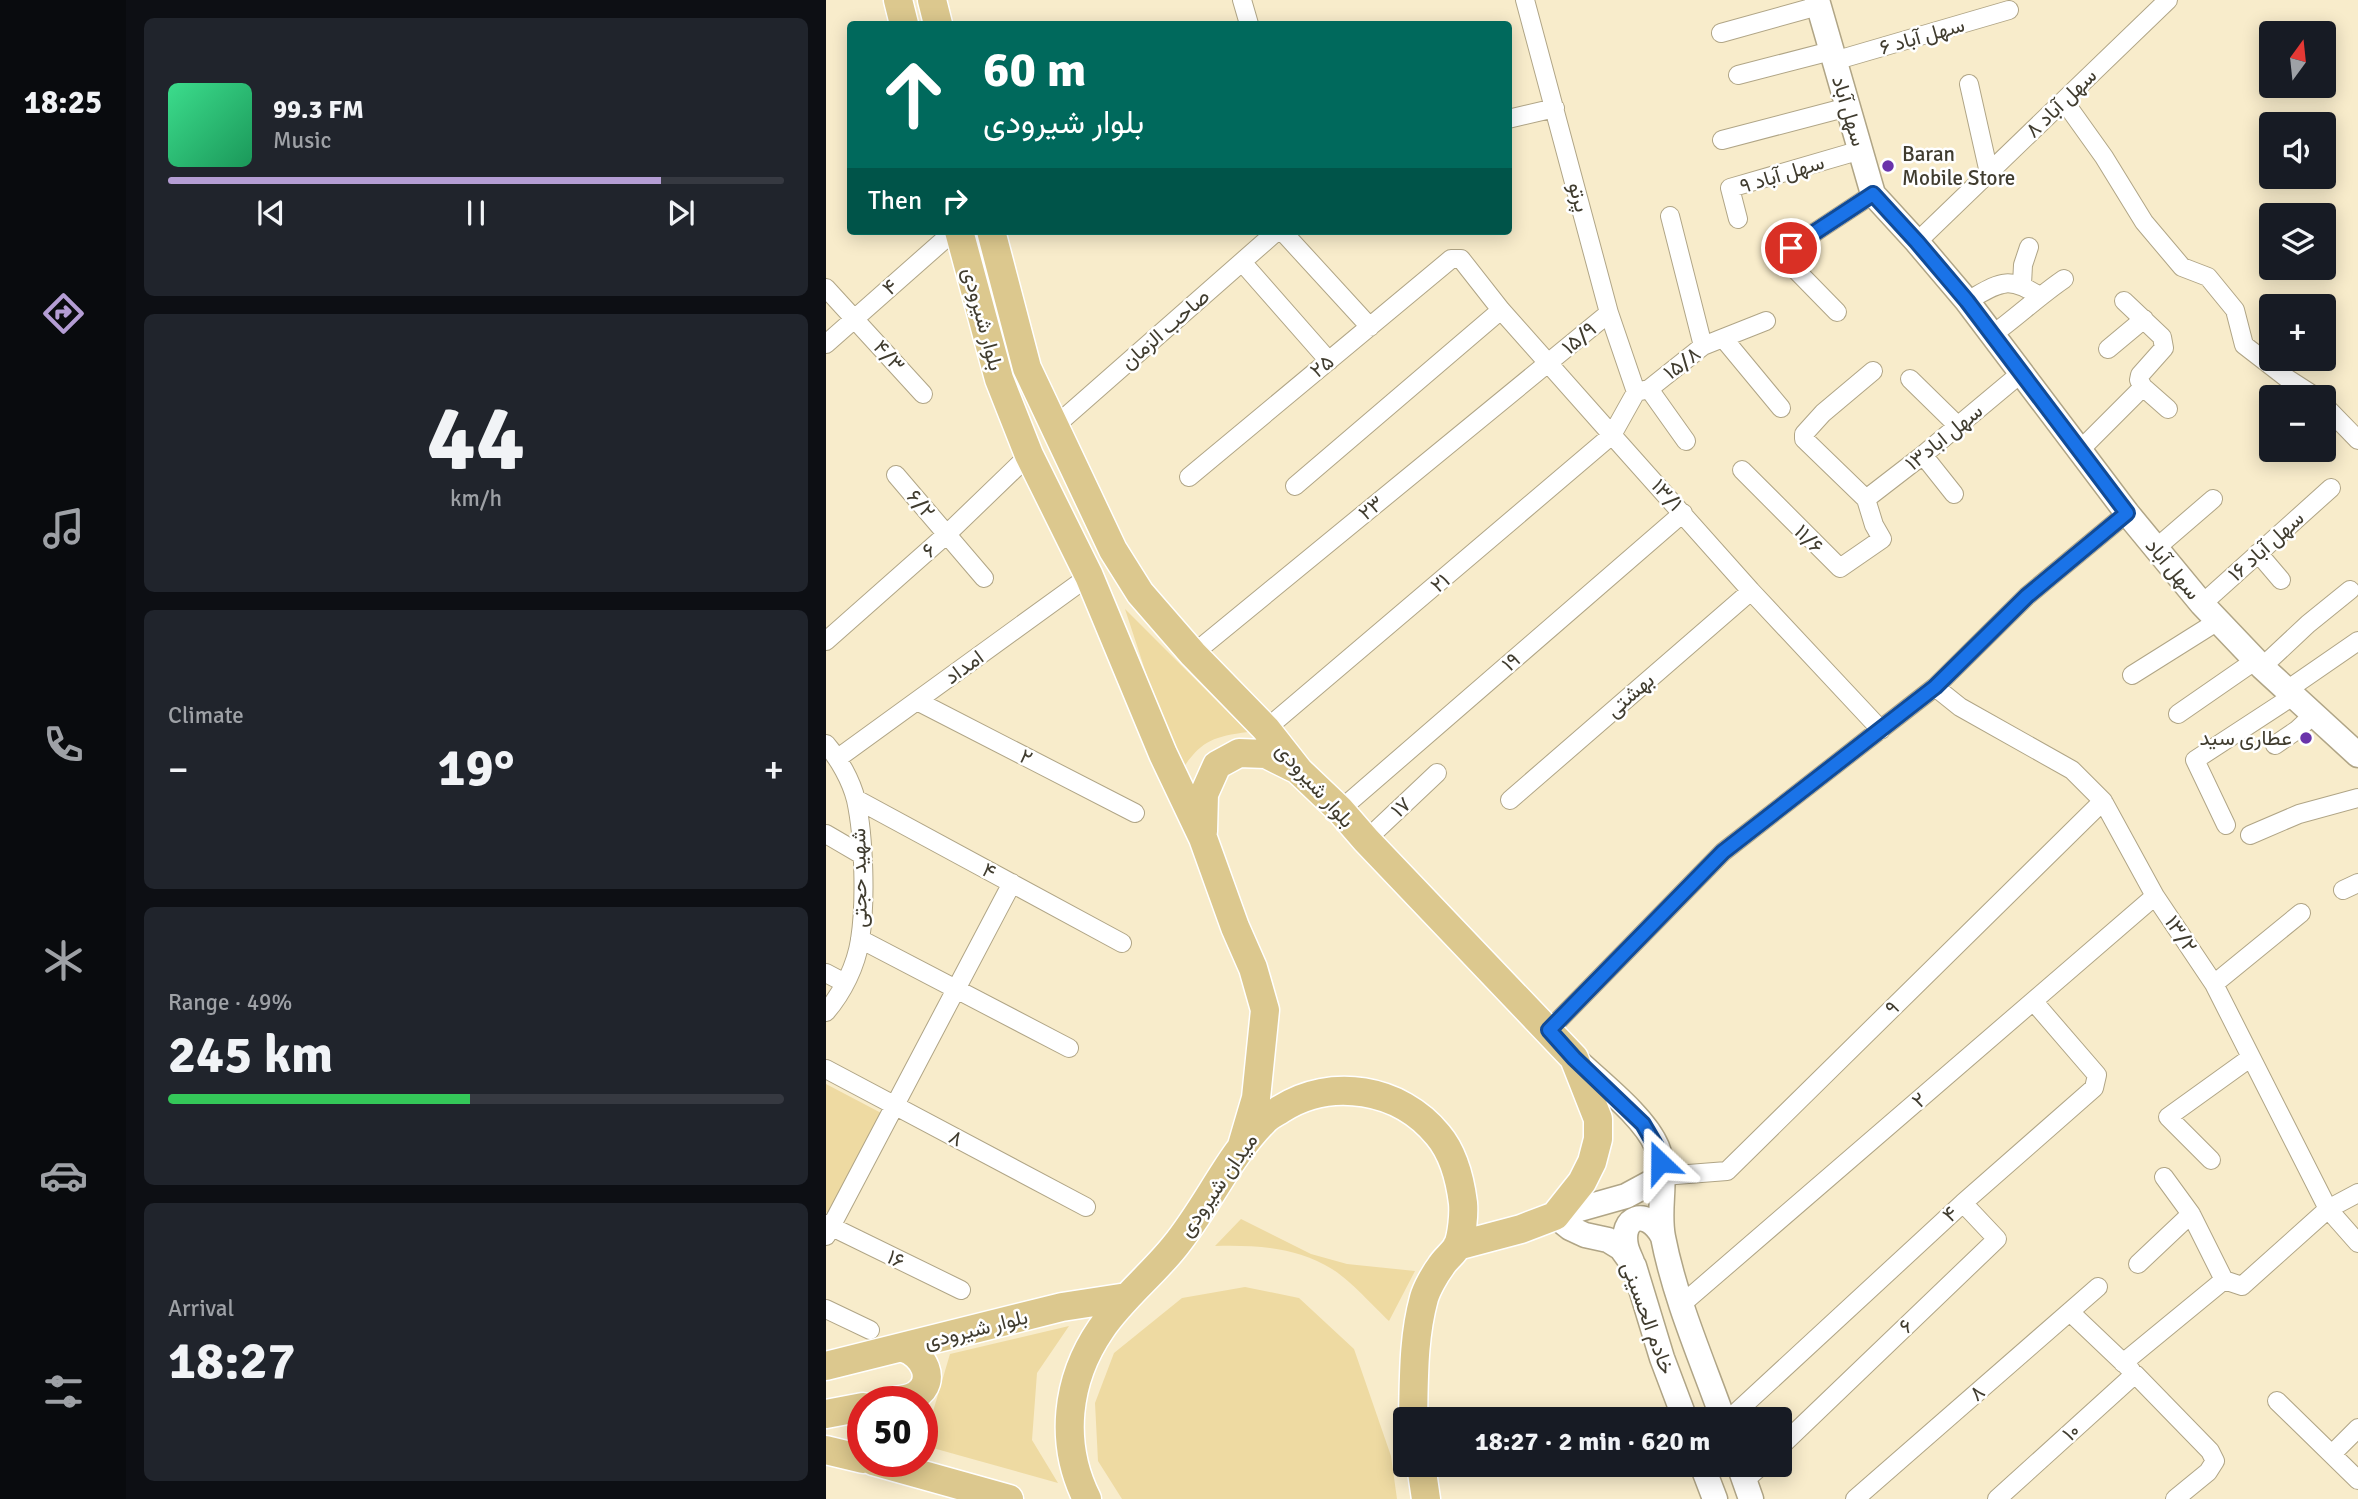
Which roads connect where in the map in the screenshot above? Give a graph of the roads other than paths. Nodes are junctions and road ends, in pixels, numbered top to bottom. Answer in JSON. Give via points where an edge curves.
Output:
{"nodes":[{"id":1,"x":898,"y":0,"type":"edge"},
{"id":2,"x":932,"y":0,"type":"edge"},
{"id":3,"x":1242,"y":0,"type":"edge"},
{"id":4,"x":1525,"y":0,"type":"edge"},
{"id":5,"x":2168,"y":0,"type":"edge"},
{"id":6,"x":1818,"y":3,"type":"edge"},
{"id":7,"x":2009,"y":10,"type":"dead end"},
{"id":8,"x":903,"y":21,"type":"edge"},
{"id":9,"x":937,"y":21,"type":"edge"},
{"id":10,"x":1248,"y":21,"type":"edge"},
{"id":11,"x":1721,"y":33,"type":"dead end"},
{"id":12,"x":1833,"y":56,"type":"junction"},
{"id":13,"x":1738,"y":75,"type":"dead end"},
{"id":14,"x":1969,"y":85,"type":"dead end"},
{"id":15,"x":2064,"y":101,"type":"junction"},
{"id":16,"x":1848,"y":107,"type":"junction"},
{"id":17,"x":1555,"y":108,"type":"junction"},
{"id":18,"x":1512,"y":118,"type":"edge"},
{"id":19,"x":1722,"y":140,"type":"dead end"},
{"id":20,"x":1861,"y":150,"type":"junction"},
{"id":21,"x":1989,"y":173,"type":"junction"},
{"id":22,"x":1873,"y":194,"type":"junction"},
{"id":23,"x":1670,"y":215,"type":"dead end"},
{"id":24,"x":1738,"y":219,"type":"dead end"},
{"id":25,"x":952,"y":235,"type":"edge"},
{"id":26,"x":958,"y":235,"type":"edge"},
{"id":27,"x":992,"y":235,"type":"edge"},
{"id":28,"x":1274,"y":235,"type":"edge"},
{"id":29,"x":1283,"y":235,"type":"edge"},
{"id":30,"x":1917,"y":242,"type":"junction"},
{"id":31,"x":2029,"y":247,"type":"dead end"},
{"id":32,"x":1456,"y":258,"type":"joint"},
{"id":33,"x":1242,"y":262,"type":"junction"},
{"id":34,"x":2064,"y":279,"type":"dead end"},
{"id":35,"x":2022,"y":284,"type":"junction"},
{"id":36,"x":826,"y":288,"type":"edge"},
{"id":37,"x":2039,"y":296,"type":"junction"},
{"id":38,"x":1967,"y":301,"type":"junction"},
{"id":39,"x":2124,"y":301,"type":"dead end"},
{"id":40,"x":1501,"y":310,"type":"junction"},
{"id":41,"x":1837,"y":312,"type":"dead end"},
{"id":42,"x":1609,"y":313,"type":"junction"},
{"id":43,"x":854,"y":318,"type":"junction"},
{"id":44,"x":2144,"y":319,"type":"junction"},
{"id":45,"x":1766,"y":321,"type":"dead end"},
{"id":46,"x":1370,"y":327,"type":"junction"},
{"id":47,"x":1992,"y":335,"type":"junction"},
{"id":48,"x":1723,"y":338,"type":"junction"},
{"id":49,"x":826,"y":344,"type":"edge"},
{"id":50,"x":1703,"y":346,"type":"junction"},
{"id":51,"x":2108,"y":349,"type":"dead end"},
{"id":52,"x":1329,"y":361,"type":"junction"},
{"id":53,"x":1549,"y":363,"type":"junction"},
{"id":54,"x":1873,"y":371,"type":"dead end"},
{"id":55,"x":2020,"y":374,"type":"junction"},
{"id":56,"x":1910,"y":379,"type":"dead end"},
{"id":57,"x":2297,"y":385,"type":"edge"},
{"id":58,"x":2143,"y":387,"type":"junction"},
{"id":59,"x":1642,"y":390,"type":"junction"},
{"id":60,"x":923,"y":394,"type":"dead end"},
{"id":61,"x":1780,"y":408,"type":"dead end"},
{"id":62,"x":2168,"y":409,"type":"dead end"},
{"id":63,"x":2336,"y":417,"type":"edge"},
{"id":64,"x":1958,"y":426,"type":"junction"},
{"id":65,"x":1054,"y":428,"type":"junction"},
{"id":66,"x":1612,"y":435,"type":"junction"},
{"id":67,"x":1686,"y":440,"type":"dead end"},
{"id":68,"x":2358,"y":440,"type":"edge"},
{"id":69,"x":2079,"y":451,"type":"junction"},
{"id":70,"x":1029,"y":455,"type":"junction"},
{"id":71,"x":1923,"y":455,"type":"junction"},
{"id":72,"x":1742,"y":470,"type":"dead end"},
{"id":73,"x":896,"y":475,"type":"dead end"},
{"id":74,"x":1189,"y":477,"type":"dead end"},
{"id":75,"x":1295,"y":486,"type":"dead end"},
{"id":76,"x":2331,"y":488,"type":"dead end"},
{"id":77,"x":1954,"y":494,"type":"dead end"},
{"id":78,"x":1866,"y":499,"type":"junction"},
{"id":79,"x":2213,"y":499,"type":"dead end"},
{"id":80,"x":1683,"y":513,"type":"junction"},
{"id":81,"x":2127,"y":513,"type":"junction"},
{"id":82,"x":947,"y":534,"type":"junction"},
{"id":83,"x":2155,"y":549,"type":"junction"},
{"id":84,"x":2258,"y":553,"type":"junction"},
{"id":85,"x":1089,"y":576,"type":"junction"},
{"id":86,"x":984,"y":578,"type":"dead end"},
{"id":87,"x":2281,"y":580,"type":"dead end"},
{"id":88,"x":2350,"y":590,"type":"dead end"},
{"id":89,"x":1751,"y":591,"type":"junction"},
{"id":90,"x":2210,"y":612,"type":"junction"},
{"id":91,"x":826,"y":640,"type":"edge"},
{"id":92,"x":2358,"y":641,"type":"edge"},
{"id":93,"x":1193,"y":654,"type":"junction"},
{"id":94,"x":2259,"y":664,"type":"junction"},
{"id":95,"x":2132,"y":675,"type":"dead end"},
{"id":96,"x":1935,"y":687,"type":"junction"},
{"id":97,"x":2290,"y":693,"type":"junction"},
{"id":98,"x":917,"y":701,"type":"junction"},
{"id":99,"x":2178,"y":714,"type":"dead end"},
{"id":100,"x":2313,"y":715,"type":"junction"},
{"id":101,"x":1266,"y":729,"type":"junction"},
{"id":102,"x":1881,"y":730,"type":"junction"},
{"id":103,"x":826,"y":744,"type":"edge"},
{"id":104,"x":2275,"y":745,"type":"dead end"},
{"id":105,"x":2354,"y":745,"type":"edge"},
{"id":106,"x":838,"y":758,"type":"junction"},
{"id":107,"x":1299,"y":771,"type":"junction"},
{"id":108,"x":1437,"y":773,"type":"dead end"},
{"id":109,"x":2358,"y":798,"type":"edge"},
{"id":110,"x":856,"y":799,"type":"junction"},
{"id":111,"x":1510,"y":800,"type":"dead end"},
{"id":112,"x":2103,"y":801,"type":"junction"},
{"id":113,"x":1340,"y":810,"type":"junction"},
{"id":114,"x":1135,"y":813,"type":"dead end"},
{"id":115,"x":2226,"y":825,"type":"dead end"},
{"id":116,"x":826,"y":834,"type":"edge"},
{"id":117,"x":2250,"y":835,"type":"dead end"},
{"id":118,"x":1203,"y":838,"type":"junction"},
{"id":119,"x":1366,"y":840,"type":"junction"},
{"id":120,"x":862,"y":855,"type":"junction"},
{"id":121,"x":1012,"y":883,"type":"junction"},
{"id":122,"x":2155,"y":895,"type":"junction"},
{"id":123,"x":2301,"y":913,"type":"dead end"},
{"id":124,"x":860,"y":939,"type":"junction"},
{"id":125,"x":1122,"y":943,"type":"dead end"},
{"id":126,"x":826,"y":973,"type":"edge"},
{"id":127,"x":845,"y":983,"type":"junction"},
{"id":128,"x":2214,"y":984,"type":"junction"},
{"id":129,"x":956,"y":989,"type":"junction"},
{"id":130,"x":2034,"y":1002,"type":"junction"},
{"id":131,"x":826,"y":1012,"type":"edge"},
{"id":132,"x":1549,"y":1030,"type":"junction"},
{"id":133,"x":1069,"y":1048,"type":"dead end"},
{"id":134,"x":1574,"y":1058,"type":"junction"},
{"id":135,"x":2250,"y":1058,"type":"junction"},
{"id":136,"x":826,"y":1069,"type":"edge"},
{"id":137,"x":895,"y":1106,"type":"junction"},
{"id":138,"x":1241,"y":1149,"type":"junction"},
{"id":139,"x":2211,"y":1160,"type":"dead end"},
{"id":140,"x":1663,"y":1176,"type":"junction"},
{"id":141,"x":2164,"y":1177,"type":"dead end"},
{"id":142,"x":2358,"y":1193,"type":"edge"},
{"id":143,"x":1963,"y":1203,"type":"junction"},
{"id":144,"x":1086,"y":1207,"type":"dead end"},
{"id":145,"x":2328,"y":1209,"type":"junction"},
{"id":146,"x":2191,"y":1214,"type":"junction"},
{"id":147,"x":1555,"y":1216,"type":"junction"},
{"id":148,"x":828,"y":1229,"type":"edge"},
{"id":149,"x":1662,"y":1235,"type":"junction"},
{"id":150,"x":2358,"y":1243,"type":"edge"},
{"id":151,"x":1457,"y":1246,"type":"junction"},
{"id":152,"x":2138,"y":1264,"type":"dead end"},
{"id":153,"x":1634,"y":1266,"type":"junction"},
{"id":154,"x":2224,"y":1280,"type":"junction"},
{"id":155,"x":2098,"y":1287,"type":"dead end"},
{"id":156,"x":961,"y":1290,"type":"dead end"},
{"id":157,"x":1127,"y":1297,"type":"junction"},
{"id":158,"x":1682,"y":1304,"type":"junction"},
{"id":159,"x":826,"y":1309,"type":"edge"},
{"id":160,"x":2070,"y":1312,"type":"junction"},
{"id":161,"x":870,"y":1330,"type":"dead end"},
{"id":162,"x":903,"y":1348,"type":"junction"},
{"id":163,"x":826,"y":1366,"type":"edge"},
{"id":164,"x":2134,"y":1373,"type":"junction"},
{"id":165,"x":924,"y":1386,"type":"edge"},
{"id":166,"x":2277,"y":1401,"type":"dead end"},
{"id":167,"x":1413,"y":1407,"type":"edge"},
{"id":168,"x":1681,"y":1407,"type":"edge"},
{"id":169,"x":1719,"y":1407,"type":"edge"},
{"id":170,"x":1742,"y":1407,"type":"edge"},
{"id":171,"x":847,"y":1410,"type":"edge"},
{"id":172,"x":826,"y":1414,"type":"edge"},
{"id":173,"x":2357,"y":1430,"type":"edge"},
{"id":174,"x":1792,"y":1435,"type":"edge"},
{"id":175,"x":826,"y":1450,"type":"edge"},
{"id":176,"x":2332,"y":1454,"type":"junction"},
{"id":177,"x":847,"y":1455,"type":"edge"},
{"id":178,"x":930,"y":1477,"type":"edge"},
{"id":179,"x":1423,"y":1477,"type":"edge"},
{"id":180,"x":1707,"y":1477,"type":"edge"},
{"id":181,"x":2358,"y":1480,"type":"edge"},
{"id":182,"x":1009,"y":1499,"type":"edge"},
{"id":183,"x":1087,"y":1499,"type":"edge"},
{"id":184,"x":1426,"y":1499,"type":"edge"},
{"id":185,"x":1715,"y":1499,"type":"edge"},
{"id":186,"x":1855,"y":1499,"type":"edge"},
{"id":187,"x":1997,"y":1499,"type":"edge"},
{"id":188,"x":2175,"y":1499,"type":"edge"}],
"edges":[{"from":1,"to":8,"type":"main road"},
{"from":2,"to":9,"type":"main road"},
{"from":3,"to":10,"type":"street"},
{"from":4,"to":17,"type":"street","name":"پرتو"},
{"from":5,"to":15,"type":"street","name":"سهل آباد ۸"},
{"from":6,"to":11,"type":"street"},
{"from":6,"to":12,"type":"main road","name":"سهل آباد"},
{"from":7,"to":12,"type":"street","name":"سهل آباد ۶"},
{"from":12,"to":13,"type":"street","name":"سهل آباد ۶"},
{"from":12,"to":16,"type":"main road","name":"سهل آباد"},
{"from":14,"to":21,"type":"street"},
{"from":15,"to":21,"type":"street","name":"سهل آباد ۸"},
{"from":15,"to":57,"type":"street","via":[[2144,222],[2182,267],[2208,277],[2235,310],[2244,345]]},
{"from":16,"to":19,"type":"street"},
{"from":16,"to":20,"type":"main road","name":"سهل آباد"},
{"from":17,"to":18,"type":"street"},
{"from":17,"to":42,"type":"street","name":"پرتو"},
{"from":20,"to":22,"type":"main road","name":"سهل آباد"},
{"from":20,"to":24,"type":"street","name":"سهل آباد ۹","via":[[1730,188]]},
{"from":21,"to":30,"type":"street","name":"سهل آباد ۸"},
{"from":22,"to":30,"type":"main road","name":"سهل آباد"},
{"from":22,"to":41,"type":"street","via":[[1787,255],[1790,264]]},
{"from":23,"to":50,"type":"street"},
{"from":25,"to":43,"type":"street","name":"۴"},
{"from":26,"to":70,"type":"main road","name":"بلوار شیرودی","via":[[999,379]]},
{"from":27,"to":65,"type":"main road","name":"بلوار شیرودی","via":[[1027,368]]},
{"from":28,"to":33,"type":"street","name":"صاحب الزمان"},
{"from":29,"to":46,"type":"street"},
{"from":30,"to":38,"type":"main road","name":"سهل آباد"},
{"from":31,"to":35,"type":"street"},
{"from":32,"to":40,"type":"street","name":"۱۳/۱"},
{"from":32,"to":46,"type":"street","name":"۲۵"},
{"from":33,"to":52,"type":"street"},
{"from":33,"to":65,"type":"street","name":"صاحب الزمان"},
{"from":34,"to":37,"type":"street"},
{"from":35,"to":37,"type":"street"},
{"from":35,"to":38,"type":"street","via":[[2003,282]]},
{"from":36,"to":43,"type":"street","name":"۴/۳"},
{"from":37,"to":47,"type":"street"},
{"from":38,"to":47,"type":"main road","name":"سهل آباد"},
{"from":39,"to":44,"type":"street"},
{"from":40,"to":53,"type":"street","name":"۱۳/۱"},
{"from":40,"to":75,"type":"street"},
{"from":42,"to":53,"type":"street","name":"۱۵/۹"},
{"from":42,"to":59,"type":"street","name":"پرتو"},
{"from":43,"to":49,"type":"street","name":"۴"},
{"from":43,"to":60,"type":"street","name":"۴/۳"},
{"from":44,"to":51,"type":"street"},
{"from":44,"to":58,"type":"street","via":[[2165,344],[2140,375]]},
{"from":45,"to":48,"type":"street"},
{"from":46,"to":52,"type":"street","name":"۲۵"},
{"from":47,"to":55,"type":"main road","name":"سهل آباد"},
{"from":48,"to":50,"type":"street","name":"۱۵/۸"},
{"from":48,"to":61,"type":"street","name":"۱۵/۸"},
{"from":50,"to":59,"type":"street","name":"۱۵/۸"},
{"from":52,"to":74,"type":"street","name":"۲۵"},
{"from":53,"to":66,"type":"street","name":"۱۳/۱"},
{"from":53,"to":93,"type":"street","name":"۲۳"},
{"from":54,"to":78,"type":"street","via":[[1804,434]]},
{"from":55,"to":64,"type":"street","name":"سهل اباد۱۳"},
{"from":55,"to":69,"type":"main road","name":"سهل آباد"},
{"from":56,"to":64,"type":"street"},
{"from":58,"to":62,"type":"street"},
{"from":58,"to":69,"type":"street"},
{"from":59,"to":66,"type":"street"},
{"from":59,"to":67,"type":"street","name":"پرتو"},
{"from":63,"to":68,"type":"street"},
{"from":64,"to":71,"type":"street","name":"سهل اباد۱۳"},
{"from":65,"to":93,"type":"main road","name":"بلوار شیرودی","via":[[1113,550],[1140,593]]},
{"from":66,"to":80,"type":"street","name":"۱۳/۱"},
{"from":66,"to":101,"type":"street","name":"۲۱"},
{"from":69,"to":81,"type":"main road","name":"سهل آباد"},
{"from":70,"to":82,"type":"street","name":"۶"},
{"from":70,"to":85,"type":"main road","name":"بلوار شیرودی"},
{"from":71,"to":77,"type":"street"},
{"from":71,"to":78,"type":"street","name":"سهل اباد۱۳"},
{"from":72,"to":78,"type":"street","name":"۱۱/۶","via":[[1840,568],[1882,538]]},
{"from":73,"to":82,"type":"street","name":"۶/۲"},
{"from":76,"to":84,"type":"street","name":"سهل آباد ۱۶"},
{"from":79,"to":83,"type":"street"},
{"from":80,"to":89,"type":"street","name":"۱۳/۱"},
{"from":80,"to":113,"type":"street","name":"۱۹"},
{"from":81,"to":83,"type":"main road","name":"سهل آباد"},
{"from":81,"to":96,"type":"street","via":[[2027,596]]},
{"from":82,"to":86,"type":"street","name":"۶/۲"},
{"from":82,"to":91,"type":"street","name":"۶"},
{"from":83,"to":90,"type":"main road","name":"سهل آباد"},
{"from":84,"to":87,"type":"street"},
{"from":84,"to":90,"type":"street","name":"سهل آباد ۱۶"},
{"from":85,"to":98,"type":"street","name":"امداد"},
{"from":85,"to":118,"type":"main road","name":"بلوار شیرودی"},
{"from":88,"to":94,"type":"street"},
{"from":89,"to":102,"type":"street","name":"۱۳/۱"},
{"from":89,"to":111,"type":"street","name":"بهشتی"},
{"from":90,"to":94,"type":"main road","name":"سهل آباد"},
{"from":90,"to":95,"type":"street","name":"سهل آباد ۱۶"},
{"from":92,"to":97,"type":"street"},
{"from":93,"to":101,"type":"main road","name":"بلوار شیرودی"},
{"from":94,"to":97,"type":"main road","name":"سهل آباد"},
{"from":94,"to":99,"type":"street"},
{"from":96,"to":102,"type":"street"},
{"from":96,"to":112,"type":"street","name":"۱۳/۲","via":[[1960,707],[2071,770]]},
{"from":97,"to":100,"type":"main road","name":"سهل آباد"},
{"from":97,"to":115,"type":"street","via":[[2195,760]]},
{"from":98,"to":106,"type":"street","name":"امداد"},
{"from":98,"to":114,"type":"street","name":"۲"},
{"from":100,"to":104,"type":"street"},
{"from":100,"to":105,"type":"main road","name":"سهل آباد"},
{"from":101,"to":107,"type":"main road","name":"بلوار شیرودی"},
{"from":102,"to":132,"type":"street","via":[[1723,852]]},
{"from":103,"to":106,"type":"street","name":"شهید حجتی"},
{"from":106,"to":110,"type":"street","name":"شهید حجتی"},
{"from":107,"to":113,"type":"main road","name":"بلوار شیرودی"},
{"from":107,"to":118,"type":"main road","via":[[1266,754],[1239,753],[1217,765],[1204,794]]},
{"from":108,"to":119,"type":"street","name":"۱۷"},
{"from":109,"to":117,"type":"street","via":[[2299,814]]},
{"from":110,"to":120,"type":"street","name":"شهید حجتی"},
{"from":110,"to":121,"type":"street","name":"۴"},
{"from":112,"to":122,"type":"street","name":"۱۳/۲"},
{"from":112,"to":140,"type":"street","name":"۹","via":[[1727,1171]]},
{"from":113,"to":119,"type":"main road","name":"بلوار شیرودی"},
{"from":116,"to":120,"type":"street"},
{"from":118,"to":138,"type":"main road","name":"بلوار شیرودی","via":[[1265,1010],[1256,1098]]},
{"from":119,"to":132,"type":"main road","name":"بلوار شیرودی"},
{"from":120,"to":124,"type":"street","name":"شهید حجتی"},
{"from":121,"to":125,"type":"street","name":"۴"},
{"from":121,"to":129,"type":"street"},
{"from":122,"to":128,"type":"street","name":"۱۳/۲"},
{"from":122,"to":130,"type":"street","name":"۲"},
{"from":123,"to":128,"type":"street"},
{"from":124,"to":127,"type":"street","name":"شهید حجتی"},
{"from":124,"to":129,"type":"street"},
{"from":126,"to":127,"type":"street"},
{"from":127,"to":131,"type":"street","name":"شهید حجتی"},
{"from":128,"to":135,"type":"street","name":"۱۳/۲"},
{"from":129,"to":133,"type":"street"},
{"from":129,"to":137,"type":"street"},
{"from":130,"to":143,"type":"street","name":"۴","via":[[2097,1075],[2097,1081]]},
{"from":130,"to":158,"type":"street","name":"۲"},
{"from":132,"to":134,"type":"main road","name":"بلوار شیرودی"},
{"from":134,"to":140,"type":"main road","name":"خادم الحسینی","via":[[1643,1124],[1657,1148]]},
{"from":134,"to":147,"type":"main road","name":"بلوار شیرودی","via":[[1598,1119],[1598,1139],[1581,1182]]},
{"from":135,"to":139,"type":"street","via":[[2168,1116]]},
{"from":135,"to":145,"type":"street","name":"۱۳/۲"},
{"from":136,"to":137,"type":"street","name":"۸"},
{"from":137,"to":144,"type":"street","name":"۸"},
{"from":137,"to":148,"type":"street"},
{"from":138,"to":151,"type":"main road","name":"میدان شیرودی","via":[[1265,1119],[1298,1099],[1336,1089],[1374,1093],[1410,1109],[1438,1135],[1457,1169],[1464,1208]]},
{"from":138,"to":157,"type":"main road","name":"میدان شیرودی","via":[[1174,1247]]},
{"from":140,"to":147,"type":"main road","via":[[1626,1196]]},
{"from":140,"to":149,"type":"main road","name":"خادم الحسینی"},
{"from":141,"to":146,"type":"street"},
{"from":142,"to":145,"type":"street"},
{"from":143,"to":170,"type":"street","name":"۴"},
{"from":143,"to":174,"type":"street","name":"۶","via":[[1997,1239]]},
{"from":145,"to":150,"type":"street","name":"۱۳/۲"},
{"from":145,"to":154,"type":"street","via":[[2242,1286]]},
{"from":146,"to":152,"type":"street"},
{"from":146,"to":154,"type":"street"},
{"from":147,"to":151,"type":"main road"},
{"from":147,"to":153,"type":"main road","name":"خادم الحسینی","via":[[1585,1235],[1608,1240]]},
{"from":148,"to":156,"type":"street","name":"۱۶"},
{"from":149,"to":153,"type":"main road","via":[[1648,1218],[1631,1223],[1625,1244]]},
{"from":149,"to":158,"type":"main road","name":"خادم الحسینی"},
{"from":151,"to":167,"type":"main road","name":"میدان شیرودی","via":[[1424,1296],[1414,1357]]},
{"from":153,"to":168,"type":"main road","name":"خادم الحسینی"},
{"from":154,"to":164,"type":"street","name":"۱۰"},
{"from":155,"to":160,"type":"street","name":"۸"},
{"from":157,"to":162,"type":"main road","name":"بلوار شیرودی","via":[[1062,1307]]},
{"from":157,"to":183,"type":"main road","name":"میدان شیرودی","via":[[1101,1329],[1076,1376],[1068,1429],[1078,1481]]},
{"from":158,"to":169,"type":"main road","name":"خادم الحسینی"},
{"from":159,"to":161,"type":"street"},
{"from":160,"to":164,"type":"street"},
{"from":160,"to":186,"type":"street","name":"۸"},
{"from":162,"to":163,"type":"main road","name":"بلوار شیرودی"},
{"from":162,"to":165,"type":"main road","via":[[923,1361]]},
{"from":164,"to":187,"type":"street","name":"۱۰"},
{"from":164,"to":188,"type":"street","via":[[2215,1461]]},
{"from":166,"to":176,"type":"street"},
{"from":171,"to":172,"type":"main road"},
{"from":173,"to":176,"type":"street"},
{"from":175,"to":177,"type":"main road"},
{"from":176,"to":181,"type":"street"},
{"from":178,"to":182,"type":"main road"},
{"from":179,"to":184,"type":"main road"},
{"from":180,"to":185,"type":"main road"}]}
